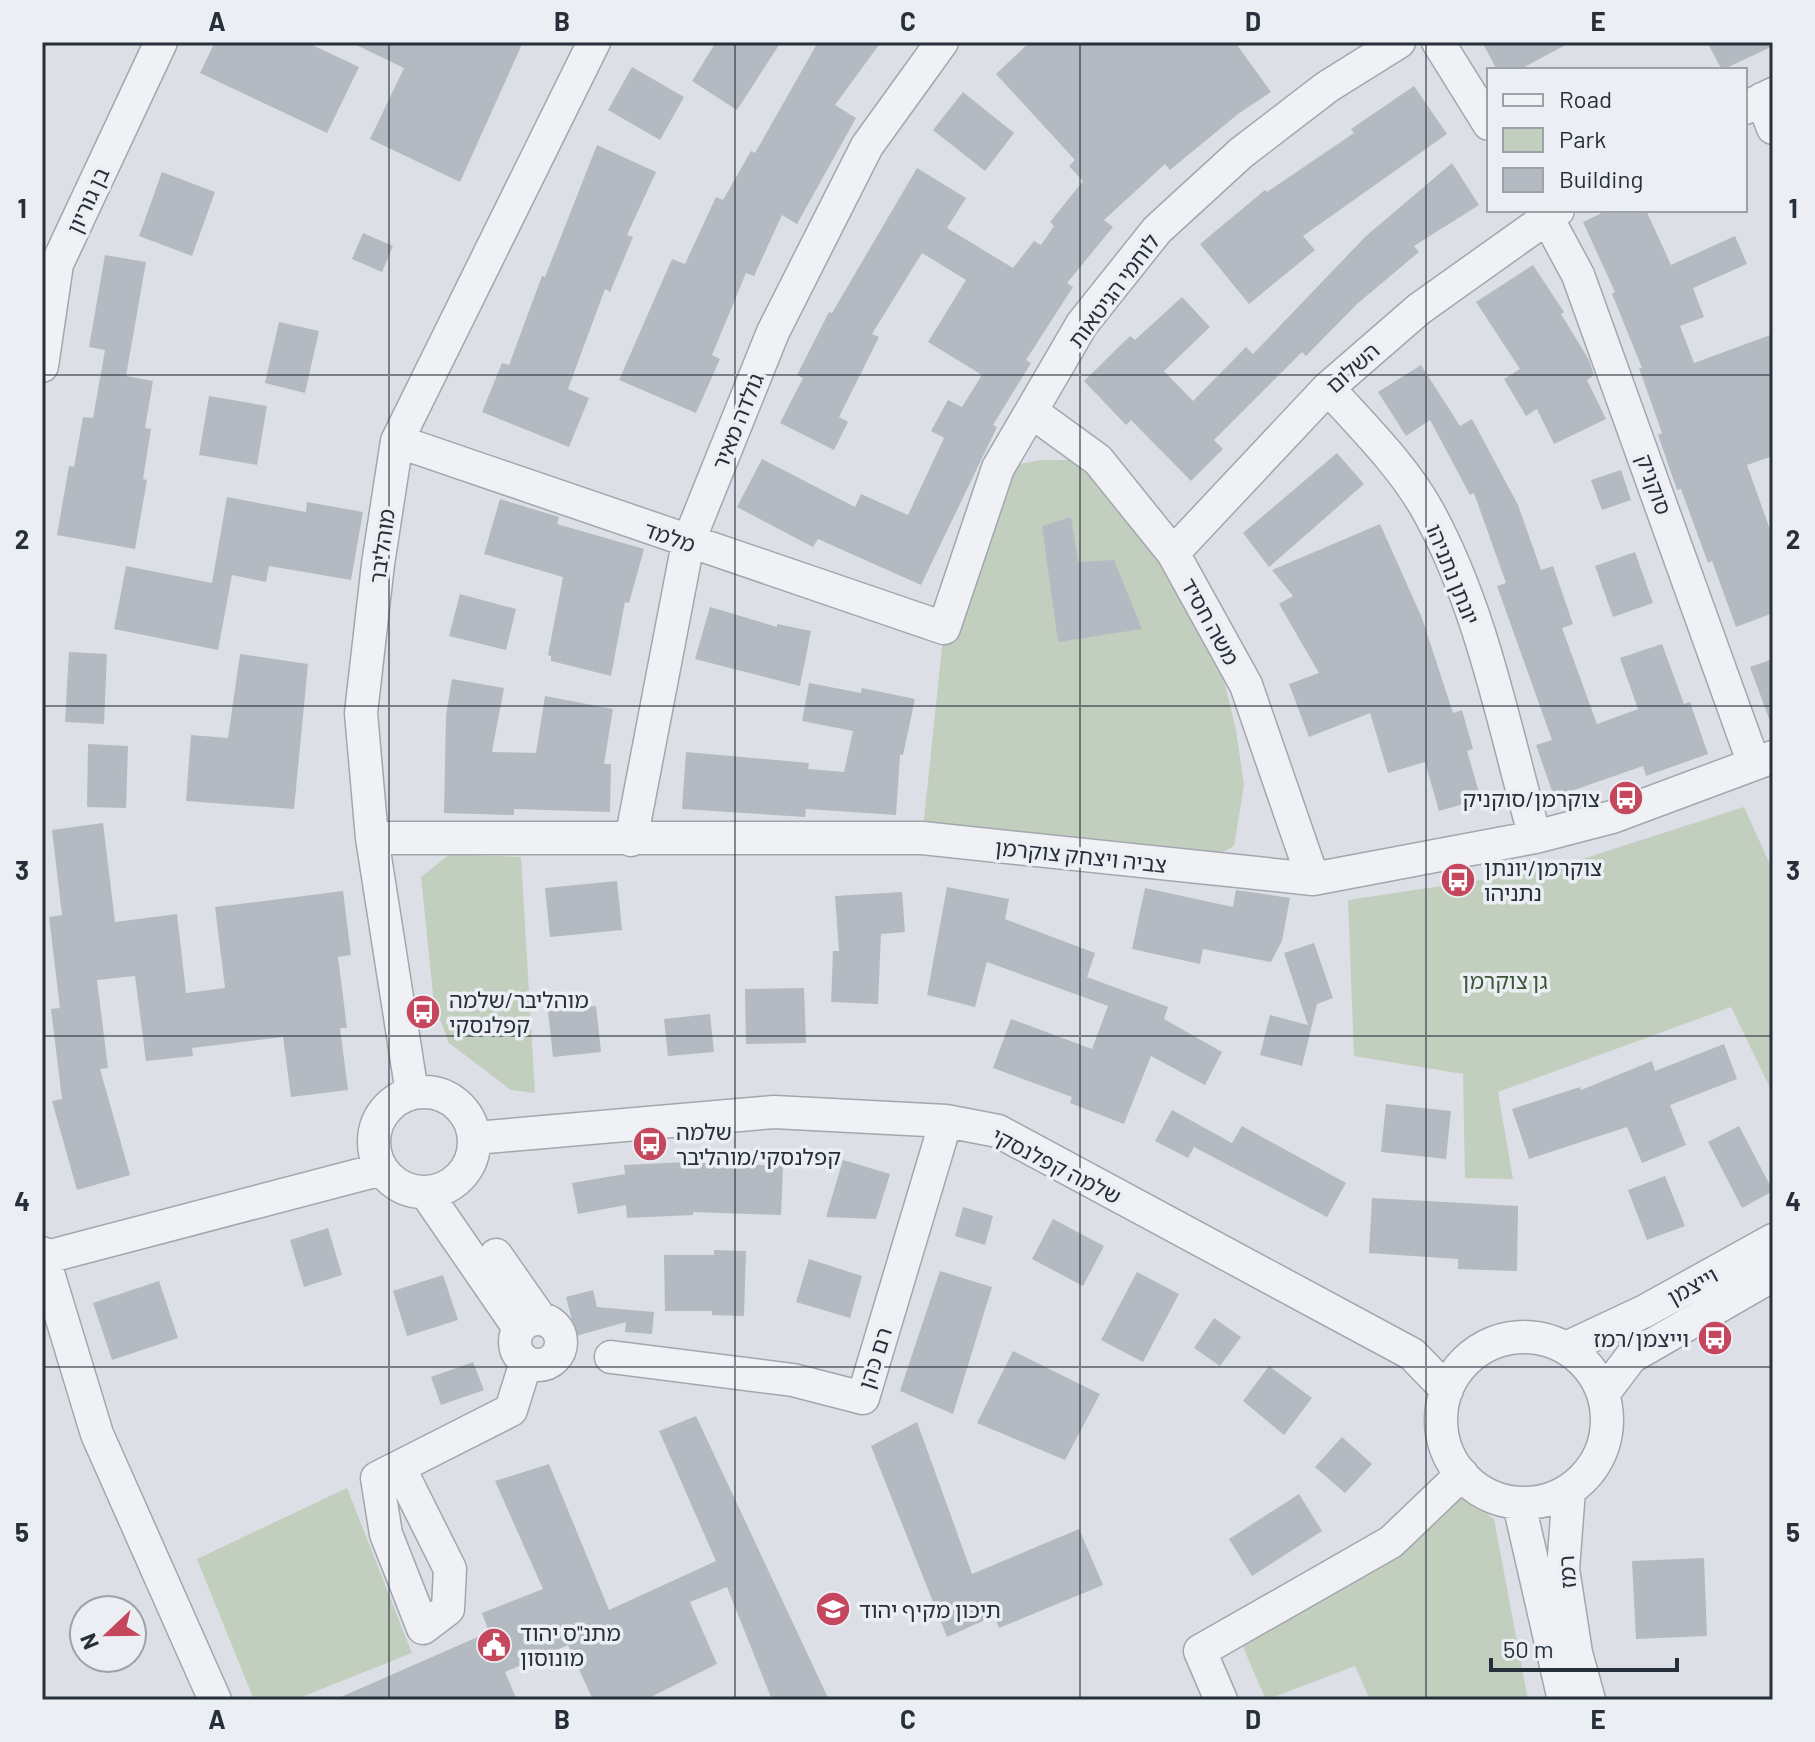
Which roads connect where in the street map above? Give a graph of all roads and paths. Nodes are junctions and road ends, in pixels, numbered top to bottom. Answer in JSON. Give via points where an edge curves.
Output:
{"nodes":[{"id":1,"x":161,"y":42,"type":"edge"},
{"id":2,"x":594,"y":42,"type":"edge"},
{"id":3,"x":942,"y":42,"type":"edge"},
{"id":4,"x":1399,"y":42,"type":"edge"},
{"id":5,"x":1438,"y":42,"type":"edge"},
{"id":6,"x":1487,"y":121,"type":"edge"},
{"id":7,"x":1549,"y":212,"type":"edge"},
{"id":8,"x":42,"y":366,"type":"edge"},
{"id":9,"x":1328,"y":388,"type":"junction"},
{"id":10,"x":1032,"y":412,"type":"junction"},
{"id":11,"x":397,"y":441,"type":"junction"},
{"id":12,"x":688,"y":543,"type":"junction"},
{"id":13,"x":1173,"y":553,"type":"junction"},
{"id":14,"x":944,"y":628,"type":"joint"},
{"id":15,"x":1764,"y":760,"type":"edge"},
{"id":16,"x":1535,"y":837,"type":"junction"},
{"id":17,"x":372,"y":838,"type":"junction"},
{"id":18,"x":631,"y":840,"type":"junction"},
{"id":19,"x":1313,"y":879,"type":"junction"},
{"id":20,"x":412,"y":1093,"type":"junction"},
{"id":21,"x":946,"y":1121,"type":"junction"},
{"id":22,"x":475,"y":1138,"type":"junction"},
{"id":23,"x":382,"y":1169,"type":"junction"},
{"id":24,"x":437,"y":1190,"type":"junction"},
{"id":25,"x":1773,"y":1240,"type":"edge"},
{"id":26,"x":42,"y":1255,"type":"edge"},
{"id":27,"x":1773,"y":1275,"type":"edge"},
{"id":28,"x":529,"y":1323,"type":"junction"},
{"id":29,"x":1566,"y":1348,"type":"junction"},
{"id":30,"x":1412,"y":1354,"type":"junction"},
{"id":31,"x":611,"y":1357,"type":"dead end"},
{"id":32,"x":1466,"y":1360,"type":"junction"},
{"id":33,"x":526,"y":1362,"type":"junction"},
{"id":34,"x":1447,"y":1390,"type":"junction"},
{"id":35,"x":1603,"y":1394,"type":"junction"},
{"id":36,"x":388,"y":1472,"type":"dead end"},
{"id":37,"x":1462,"y":1474,"type":"junction"},
{"id":38,"x":1569,"y":1490,"type":"junction"},
{"id":39,"x":1519,"y":1504,"type":"junction"},
{"id":40,"x":215,"y":1700,"type":"edge"},
{"id":41,"x":1221,"y":1700,"type":"edge"},
{"id":42,"x":1564,"y":1700,"type":"edge"},
{"id":43,"x":1589,"y":1700,"type":"edge"}],
"edges":[{"from":1,"to":8,"type":"street","name":"בן גוריון","via":[[57,264]]},
{"from":2,"to":11,"type":"street","name":"מוהליבר"},
{"from":3,"to":12,"type":"street","name":"גולדה מאיר","via":[[867,146],[773,332]]},
{"from":4,"to":10,"type":"street","name":"לוחמי הגיטאות","via":[[1327,87],[1241,153],[1157,230],[1082,324]]},
{"from":5,"to":6,"type":"street"},
{"from":7,"to":9,"type":"street","name":"השלום","via":[[1419,309]]},
{"from":7,"to":15,"type":"street","name":"סוקניק"},
{"from":9,"to":13,"type":"street","name":"השלום"},
{"from":9,"to":16,"type":"street","name":"יונתן נתניהו","via":[[1389,456],[1428,510],[1467,594]]},
{"from":10,"to":13,"type":"street","name":"משה חסיד","via":[[1098,460]]},
{"from":10,"to":14,"type":"street","name":"לוחמי הגיטאות","via":[[998,468]]},
{"from":11,"to":12,"type":"street","name":"מלמד"},
{"from":11,"to":17,"type":"street","name":"מוהליבר","via":[[361,713]]},
{"from":12,"to":14,"type":"street","name":"מלמד"},
{"from":12,"to":18,"type":"street","name":"גולדה מאיר"},
{"from":13,"to":19,"type":"street","name":"משה חסיד","via":[[1246,685]]},
{"from":15,"to":16,"type":"street","name":"צביה ויצחק צוקרמן","via":[[1612,817]]},
{"from":16,"to":19,"type":"street","name":"צביה ויצחק צוקרמן"},
{"from":17,"to":18,"type":"street","name":"צביה ויצחק צוקרמן"},
{"from":17,"to":20,"type":"street","name":"מוהליבר"},
{"from":18,"to":19,"type":"street","name":"צביה ויצחק צוקרמן","via":[[922,838]]},
{"from":20,"to":22,"type":"street","via":[[429,1092],[453,1101],[470,1121]]},
{"from":20,"to":23,"type":"street","via":[[397,1099],[378,1124],[375,1155]]},
{"from":21,"to":22,"type":"street","name":"שלמה קפלנסקי","via":[[774,1112]]},
{"from":21,"to":30,"type":"street","name":"שלמה קפלנסקי","via":[[998,1131]]},
{"from":21,"to":31,"type":"street","name":"רם כהן","via":[[863,1398],[793,1380]]},
{"from":22,"to":24,"type":"street","via":[[469,1167]]},
{"from":23,"to":24,"type":"street","via":[[409,1191]]},
{"from":23,"to":26,"type":"street"},
{"from":24,"to":28,"type":"street"},
{"from":25,"to":29,"type":"street","name":"וייצמן"},
{"from":26,"to":40,"type":"street","via":[[97,1434]]},
{"from":27,"to":35,"type":"street","via":[[1631,1357]]},
{"from":28,"to":33,"type":"street","via":[[516,1350]]},
{"from":28,"to":33,"type":"street","via":[[554,1324],[561,1345],[548,1363]]},
{"from":29,"to":32,"type":"street","via":[[1529,1337],[1507,1338]]},
{"from":29,"to":35,"type":"street","via":[[1592,1372]]},
{"from":30,"to":32,"type":"street"},
{"from":30,"to":34,"type":"street"},
{"from":32,"to":34,"type":"street"},
{"from":33,"to":36,"type":"street","via":[[511,1410]]},
{"from":34,"to":37,"type":"street","via":[[1441,1426],[1445,1446]]},
{"from":35,"to":38,"type":"street","via":[[1605,1441],[1595,1464]]},
{"from":37,"to":39,"type":"street","via":[[1489,1496]]},
{"from":37,"to":41,"type":"street","via":[[1391,1542],[1200,1651]]},
{"from":38,"to":39,"type":"street","via":[[1541,1502]]},
{"from":38,"to":43,"type":"street","name":"רמז","via":[[1563,1569]]},
{"from":39,"to":42,"type":"street","name":"רמז"}]}
